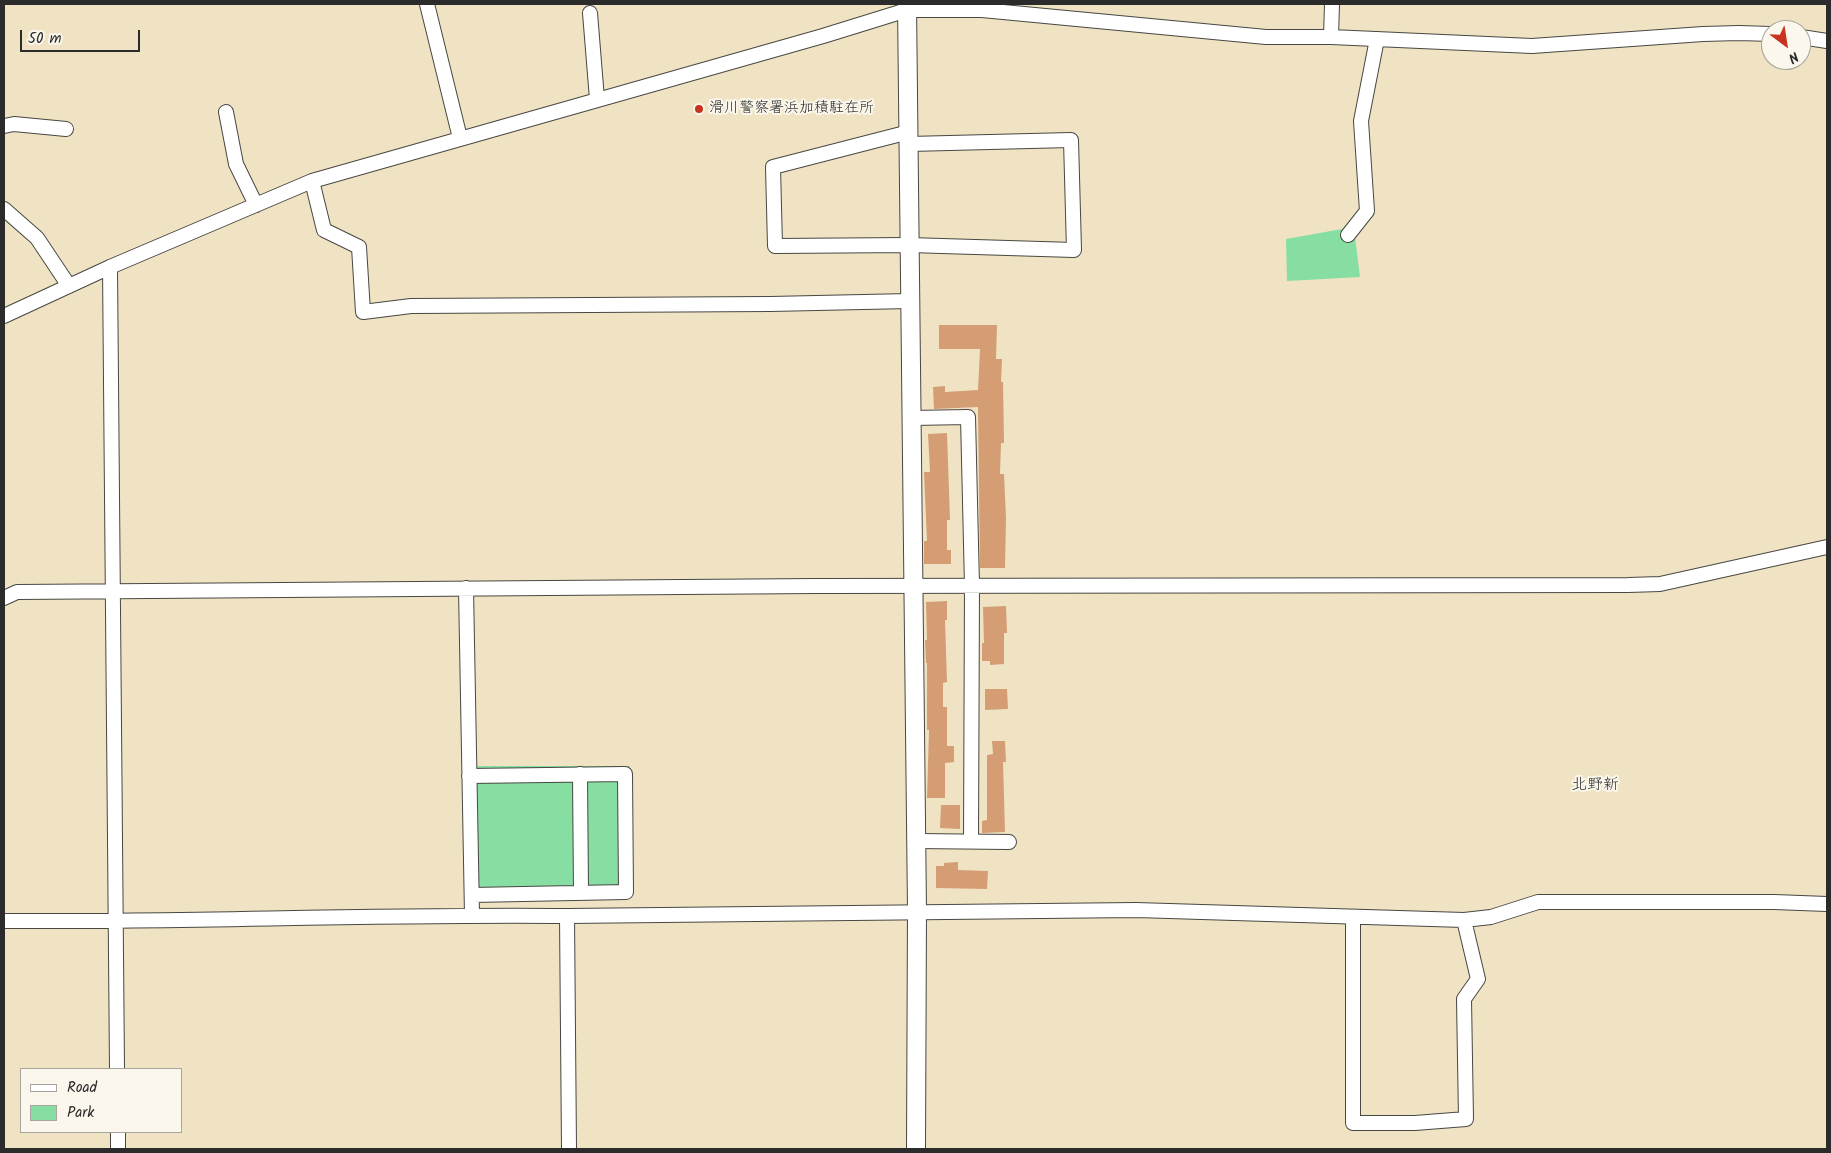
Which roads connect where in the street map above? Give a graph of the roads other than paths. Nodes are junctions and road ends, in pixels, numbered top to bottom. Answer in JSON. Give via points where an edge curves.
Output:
{"nodes":[{"id":1,"x":427,"y":4,"type":"edge"},
{"id":2,"x":1332,"y":4,"type":"edge"},
{"id":3,"x":907,"y":7,"type":"edge"},
{"id":4,"x":590,"y":13,"type":"dead end"},
{"id":5,"x":1761,"y":33,"type":"edge"},
{"id":6,"x":1331,"y":37,"type":"junction"},
{"id":7,"x":1377,"y":39,"type":"junction"},
{"id":8,"x":1811,"y":39,"type":"edge"},
{"id":9,"x":1827,"y":41,"type":"edge"},
{"id":10,"x":597,"y":99,"type":"junction"},
{"id":11,"x":226,"y":112,"type":"dead end"},
{"id":12,"x":4,"y":126,"type":"edge"},
{"id":13,"x":66,"y":129,"type":"dead end"},
{"id":14,"x":460,"y":138,"type":"junction"},
{"id":15,"x":909,"y":138,"type":"junction"},
{"id":16,"x":312,"y":181,"type":"junction"},
{"id":17,"x":256,"y":205,"type":"junction"},
{"id":18,"x":4,"y":209,"type":"edge"},
{"id":19,"x":1348,"y":235,"type":"dead end"},
{"id":20,"x":909,"y":245,"type":"junction"},
{"id":21,"x":110,"y":267,"type":"junction"},
{"id":22,"x":69,"y":286,"type":"junction"},
{"id":23,"x":910,"y":301,"type":"junction"},
{"id":24,"x":4,"y":316,"type":"edge"},
{"id":25,"x":912,"y":418,"type":"junction"},
{"id":26,"x":1827,"y":547,"type":"edge"},
{"id":27,"x":914,"y":586,"type":"junction"},
{"id":28,"x":972,"y":586,"type":"junction"},
{"id":29,"x":466,"y":588,"type":"junction"},
{"id":30,"x":114,"y":591,"type":"junction"},
{"id":31,"x":4,"y":598,"type":"edge"},
{"id":32,"x":580,"y":774,"type":"junction"},
{"id":33,"x":469,"y":776,"type":"junction"},
{"id":34,"x":916,"y":841,"type":"junction"},
{"id":35,"x":971,"y":841,"type":"junction"},
{"id":36,"x":1009,"y":842,"type":"dead end"},
{"id":37,"x":581,"y":893,"type":"junction"},
{"id":38,"x":472,"y":895,"type":"junction"},
{"id":39,"x":1827,"y":904,"type":"edge"},
{"id":40,"x":917,"y":911,"type":"junction"},
{"id":41,"x":472,"y":915,"type":"junction"},
{"id":42,"x":567,"y":916,"type":"junction"},
{"id":43,"x":1352,"y":918,"type":"junction"},
{"id":44,"x":1464,"y":920,"type":"junction"},
{"id":45,"x":4,"y":921,"type":"edge"},
{"id":46,"x":116,"y":922,"type":"junction"},
{"id":47,"x":117,"y":1068,"type":"edge"},
{"id":48,"x":118,"y":1133,"type":"edge"},
{"id":49,"x":118,"y":1149,"type":"edge"},
{"id":50,"x":569,"y":1149,"type":"edge"},
{"id":51,"x":916,"y":1149,"type":"edge"}],
"edges":[{"from":1,"to":14,"type":"street"},
{"from":2,"to":6,"type":"street"},
{"from":3,"to":6,"type":"street","via":[[982,10],[1266,37]]},
{"from":3,"to":10,"type":"street"},
{"from":3,"to":15,"type":"street"},
{"from":4,"to":10,"type":"street"},
{"from":5,"to":7,"type":"street","via":[[1739,32],[1532,46]]},
{"from":6,"to":7,"type":"street"},
{"from":7,"to":19,"type":"street","via":[[1361,121],[1367,211]]},
{"from":8,"to":9,"type":"street"},
{"from":10,"to":14,"type":"street"},
{"from":11,"to":17,"type":"street","via":[[236,164]]},
{"from":12,"to":13,"type":"street"},
{"from":14,"to":16,"type":"street"},
{"from":15,"to":20,"type":"street"},
{"from":15,"to":20,"type":"street","via":[[773,167],[775,246]]},
{"from":15,"to":20,"type":"street","via":[[1070,140],[1074,250]]},
{"from":16,"to":17,"type":"street"},
{"from":16,"to":23,"type":"street","via":[[324,230],[359,246],[364,312],[411,306]]},
{"from":17,"to":21,"type":"street"},
{"from":18,"to":22,"type":"street","via":[[38,238]]},
{"from":20,"to":23,"type":"street"},
{"from":21,"to":22,"type":"street"},
{"from":21,"to":30,"type":"street"},
{"from":22,"to":24,"type":"street"},
{"from":23,"to":25,"type":"street"},
{"from":25,"to":27,"type":"street"},
{"from":25,"to":28,"type":"street","via":[[968,418]]},
{"from":26,"to":28,"type":"street","via":[[1660,584]]},
{"from":27,"to":28,"type":"street"},
{"from":27,"to":29,"type":"street"},
{"from":27,"to":34,"type":"street"},
{"from":28,"to":35,"type":"street"},
{"from":29,"to":30,"type":"street"},
{"from":29,"to":33,"type":"street"},
{"from":30,"to":31,"type":"street","via":[[17,592]]},
{"from":30,"to":46,"type":"street"},
{"from":32,"to":33,"type":"street"},
{"from":32,"to":37,"type":"street"},
{"from":32,"to":37,"type":"street","via":[[625,774],[626,892]]},
{"from":33,"to":38,"type":"street"},
{"from":34,"to":35,"type":"street"},
{"from":34,"to":40,"type":"street"},
{"from":35,"to":36,"type":"street"},
{"from":37,"to":38,"type":"street"},
{"from":38,"to":41,"type":"street"},
{"from":39,"to":44,"type":"street","via":[[1538,902],[1491,917]]},
{"from":40,"to":42,"type":"street"},
{"from":40,"to":43,"type":"street","via":[[1136,910]]},
{"from":40,"to":51,"type":"street"},
{"from":41,"to":42,"type":"street"},
{"from":41,"to":46,"type":"street"},
{"from":42,"to":50,"type":"street"},
{"from":43,"to":44,"type":"street"},
{"from":43,"to":44,"type":"street","via":[[1353,1123],[1466,1120],[1464,999],[1478,979]]},
{"from":45,"to":46,"type":"street"},
{"from":46,"to":47,"type":"street"},
{"from":48,"to":49,"type":"street"}]}
